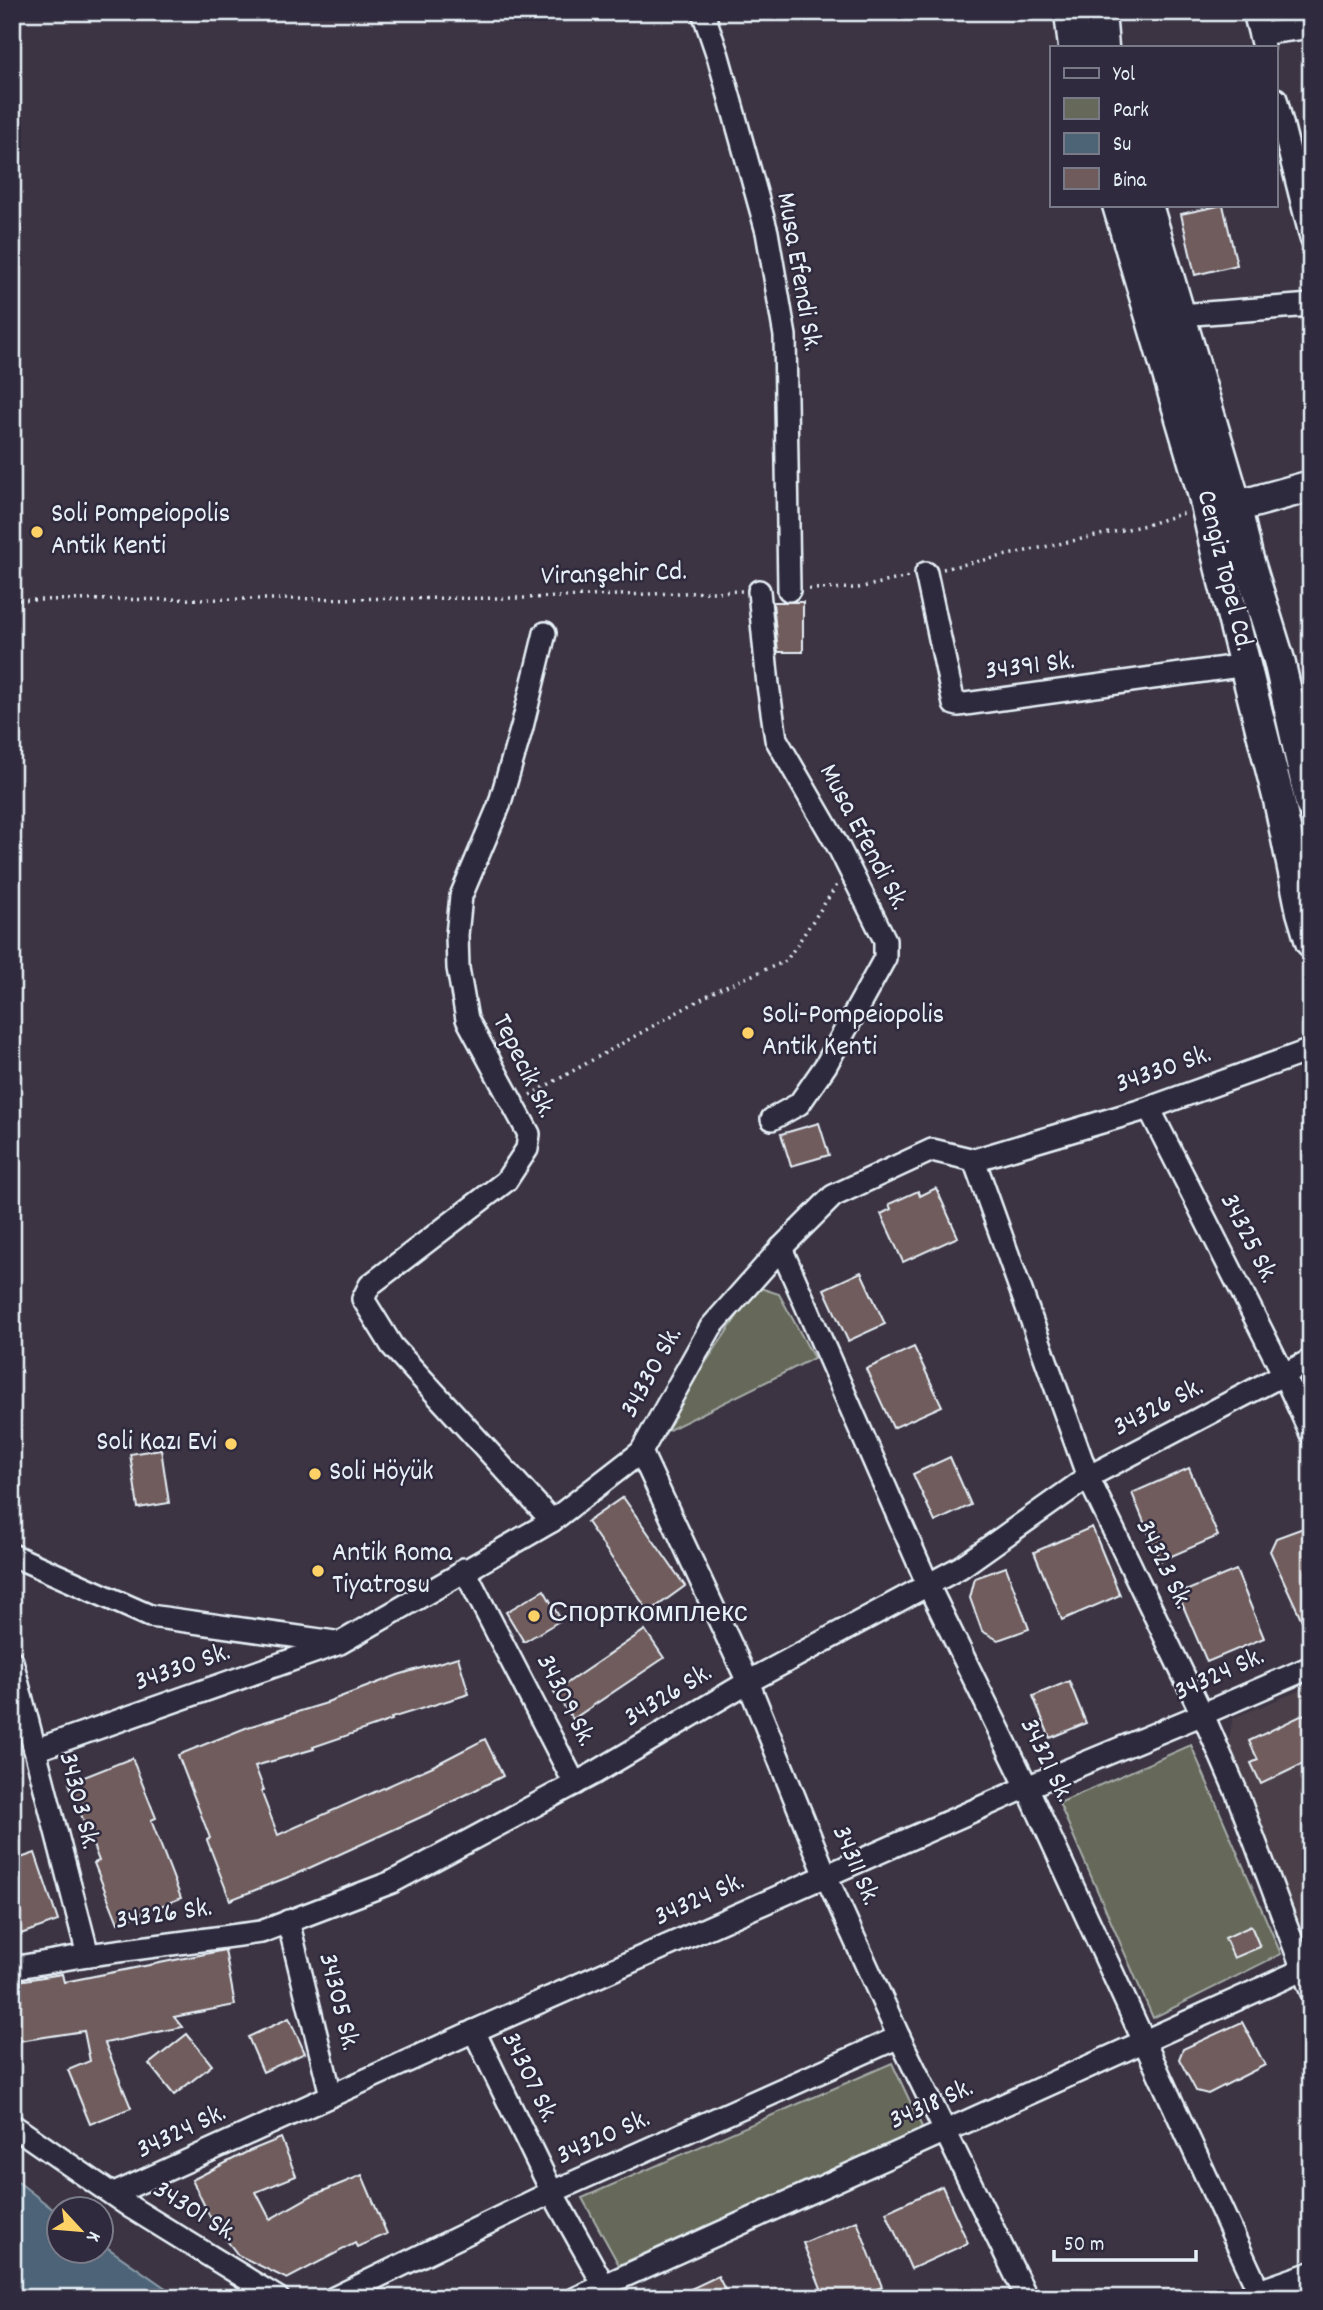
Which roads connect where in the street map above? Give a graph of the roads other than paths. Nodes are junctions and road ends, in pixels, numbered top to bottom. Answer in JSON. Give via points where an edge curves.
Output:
{"nodes":[{"id":1,"x":703,"y":12,"type":"edge"},
{"id":2,"x":1070,"y":12,"type":"edge"},
{"id":3,"x":1100,"y":12,"type":"edge"},
{"id":4,"x":1254,"y":12,"type":"edge"},
{"id":5,"x":1309,"y":22,"type":"edge"},
{"id":6,"x":1261,"y":41,"type":"edge"},
{"id":7,"x":1074,"y":46,"type":"edge"},
{"id":8,"x":1103,"y":46,"type":"edge"},
{"id":9,"x":1278,"y":107,"type":"edge"},
{"id":10,"x":1118,"y":206,"type":"edge"},
{"id":11,"x":1147,"y":206,"type":"edge"},
{"id":12,"x":1311,"y":238,"type":"edge"},
{"id":13,"x":1311,"y":304,"type":"edge"},
{"id":14,"x":1180,"y":315,"type":"junction"},
{"id":15,"x":1311,"y":486,"type":"edge"},
{"id":16,"x":1217,"y":509,"type":"junction"},
{"id":17,"x":926,"y":573,"type":"road end"},
{"id":18,"x":789,"y":590,"type":"road end"},
{"id":19,"x":759,"y":591,"type":"road end"},
{"id":20,"x":545,"y":633,"type":"dead end"},
{"id":21,"x":1246,"y":665,"type":"junction"},
{"id":22,"x":1306,"y":755,"type":"edge"},
{"id":23,"x":1311,"y":804,"type":"edge"},
{"id":24,"x":1311,"y":942,"type":"edge"},
{"id":25,"x":1311,"y":1050,"type":"edge"},
{"id":26,"x":1149,"y":1108,"type":"junction"},
{"id":27,"x":772,"y":1119,"type":"dead end"},
{"id":28,"x":974,"y":1160,"type":"junction"},
{"id":29,"x":780,"y":1248,"type":"junction"},
{"id":30,"x":1311,"y":1360,"type":"edge"},
{"id":31,"x":1284,"y":1375,"type":"junction"},
{"id":32,"x":1311,"y":1434,"type":"edge"},
{"id":33,"x":641,"y":1452,"type":"junction"},
{"id":34,"x":1088,"y":1477,"type":"junction"},
{"id":35,"x":552,"y":1521,"type":"junction"},
{"id":36,"x":12,"y":1555,"type":"edge"},
{"id":37,"x":464,"y":1569,"type":"junction"},
{"id":38,"x":928,"y":1585,"type":"junction"},
{"id":39,"x":340,"y":1643,"type":"junction"},
{"id":40,"x":12,"y":1661,"type":"edge"},
{"id":41,"x":1311,"y":1667,"type":"edge"},
{"id":42,"x":748,"y":1682,"type":"junction"},
{"id":43,"x":1203,"y":1714,"type":"junction"},
{"id":44,"x":35,"y":1750,"type":"junction"},
{"id":45,"x":575,"y":1784,"type":"junction"},
{"id":46,"x":1027,"y":1787,"type":"junction"},
{"id":47,"x":826,"y":1876,"type":"junction"},
{"id":48,"x":288,"y":1921,"type":"junction"},
{"id":49,"x":88,"y":1955,"type":"junction"},
{"id":50,"x":12,"y":1968,"type":"edge"},
{"id":51,"x":1306,"y":1968,"type":"edge"},
{"id":52,"x":1311,"y":1991,"type":"edge"},
{"id":53,"x":474,"y":2031,"type":"junction"},
{"id":54,"x":899,"y":2037,"type":"junction"},
{"id":55,"x":1145,"y":2041,"type":"junction"},
{"id":56,"x":331,"y":2095,"type":"junction"},
{"id":57,"x":12,"y":2125,"type":"edge"},
{"id":58,"x":946,"y":2130,"type":"junction"},
{"id":59,"x":552,"y":2192,"type":"junction"},
{"id":60,"x":114,"y":2194,"type":"joint"},
{"id":61,"x":116,"y":2196,"type":"edge"},
{"id":62,"x":1311,"y":2273,"type":"edge"},
{"id":63,"x":607,"y":2291,"type":"edge"},
{"id":64,"x":1256,"y":2295,"type":"edge"},
{"id":65,"x":278,"y":2298,"type":"edge"},
{"id":66,"x":334,"y":2298,"type":"edge"},
{"id":67,"x":576,"y":2298,"type":"edge"},
{"id":68,"x":1027,"y":2298,"type":"edge"}],
"edges":[{"from":1,"to":18,"type":"street","name":"Musa Efendi Sk.","via":[[767,232],[785,336]]},
{"from":2,"to":7,"type":"street"},
{"from":3,"to":8,"type":"street"},
{"from":4,"to":6,"type":"street"},
{"from":5,"to":6,"type":"street"},
{"from":9,"to":12,"type":"street"},
{"from":10,"to":16,"type":"street","name":"Cengiz Topel Cd."},
{"from":11,"to":14,"type":"street","name":"Cengiz Topel Cd."},
{"from":13,"to":14,"type":"street"},
{"from":14,"to":16,"type":"street","name":"Cengiz Topel Cd."},
{"from":15,"to":16,"type":"street"},
{"from":16,"to":21,"type":"street","name":"Cengiz Topel Cd.","via":[[1220,566]]},
{"from":16,"to":22,"type":"street","name":"Cengiz Topel Cd.","via":[[1247,556]]},
{"from":17,"to":21,"type":"street","name":"34391 Sk.","via":[[954,704]]},
{"from":19,"to":27,"type":"street","name":"Musa Efendi Sk.","via":[[776,739],[839,848],[884,940],[885,958],[799,1104]]},
{"from":20,"to":35,"type":"street","name":"Tepecik Sk.","via":[[499,806],[461,897],[457,935],[467,1019],[529,1134],[527,1149],[506,1181],[370,1285],[363,1299],[392,1346]]},
{"from":21,"to":24,"type":"street","name":"Cengiz Topel Cd."},
{"from":22,"to":23,"type":"street","name":"Cengiz Topel Cd."},
{"from":25,"to":26,"type":"street","name":"34330 Sk."},
{"from":26,"to":28,"type":"street","name":"34330 Sk."},
{"from":26,"to":31,"type":"street","name":"34325 Sk."},
{"from":28,"to":29,"type":"street","name":"34330 Sk.","via":[[932,1150],[833,1196]]},
{"from":28,"to":34,"type":"street","name":"34323 Sk."},
{"from":29,"to":33,"type":"street","name":"34330 Sk.","via":[[711,1327]]},
{"from":29,"to":38,"type":"street","name":"34321 Sk."},
{"from":30,"to":31,"type":"street","name":"34326 Sk."},
{"from":31,"to":32,"type":"street","name":"34325 Sk."},
{"from":31,"to":34,"type":"street","name":"34326 Sk."},
{"from":33,"to":35,"type":"street","name":"34330 Sk."},
{"from":33,"to":42,"type":"street","name":"34311 Sk."},
{"from":34,"to":38,"type":"street","name":"34326 Sk.","via":[[961,1567]]},
{"from":34,"to":43,"type":"street","name":"34323 Sk."},
{"from":35,"to":37,"type":"street","name":"34330 Sk."},
{"from":36,"to":39,"type":"street","via":[[150,1616]]},
{"from":37,"to":39,"type":"street","name":"34330 Sk."},
{"from":37,"to":45,"type":"street","name":"34309 Sk."},
{"from":38,"to":42,"type":"street","name":"34326 Sk."},
{"from":38,"to":46,"type":"street","name":"34321 Sk."},
{"from":39,"to":44,"type":"street","name":"34330 Sk."},
{"from":40,"to":44,"type":"street","name":"34303 Sk."},
{"from":41,"to":43,"type":"street","name":"34324 Sk."},
{"from":42,"to":45,"type":"street","name":"34326 Sk."},
{"from":42,"to":47,"type":"street","name":"34311 Sk."},
{"from":43,"to":46,"type":"street","name":"34324 Sk."},
{"from":43,"to":51,"type":"street","name":"34323 Sk."},
{"from":44,"to":49,"type":"street","name":"34303 Sk."},
{"from":45,"to":48,"type":"street","name":"34326 Sk.","via":[[392,1882]]},
{"from":46,"to":47,"type":"street","name":"34324 Sk."},
{"from":46,"to":55,"type":"street","name":"34321 Sk."},
{"from":47,"to":53,"type":"street","name":"34324 Sk."},
{"from":47,"to":54,"type":"street","name":"34311 Sk."},
{"from":48,"to":49,"type":"street","name":"34326 Sk.","via":[[261,1932]]},
{"from":48,"to":56,"type":"street","name":"34305 Sk."},
{"from":49,"to":50,"type":"street","name":"34326 Sk."},
{"from":51,"to":52,"type":"street","name":"34323 Sk."},
{"from":51,"to":55,"type":"street","name":"34318 Sk."},
{"from":53,"to":56,"type":"street","name":"34324 Sk."},
{"from":53,"to":59,"type":"street","name":"34307 Sk."},
{"from":54,"to":58,"type":"street","name":"34311 Sk."},
{"from":54,"to":59,"type":"street","name":"34320 Sk."},
{"from":55,"to":58,"type":"street","name":"34318 Sk."},
{"from":55,"to":64,"type":"street","name":"34321 Sk."},
{"from":56,"to":60,"type":"street","name":"34324 Sk."},
{"from":57,"to":60,"type":"street","name":"34301 Sk."},
{"from":58,"to":63,"type":"street","name":"34318 Sk."},
{"from":58,"to":68,"type":"street","name":"34311 Sk."},
{"from":59,"to":63,"type":"street","name":"34307 Sk."},
{"from":59,"to":66,"type":"street","name":"34320 Sk."},
{"from":61,"to":65,"type":"street","name":"34301 Sk."},
{"from":62,"to":64,"type":"street"},
{"from":63,"to":67,"type":"street","name":"34318 Sk."}]}
